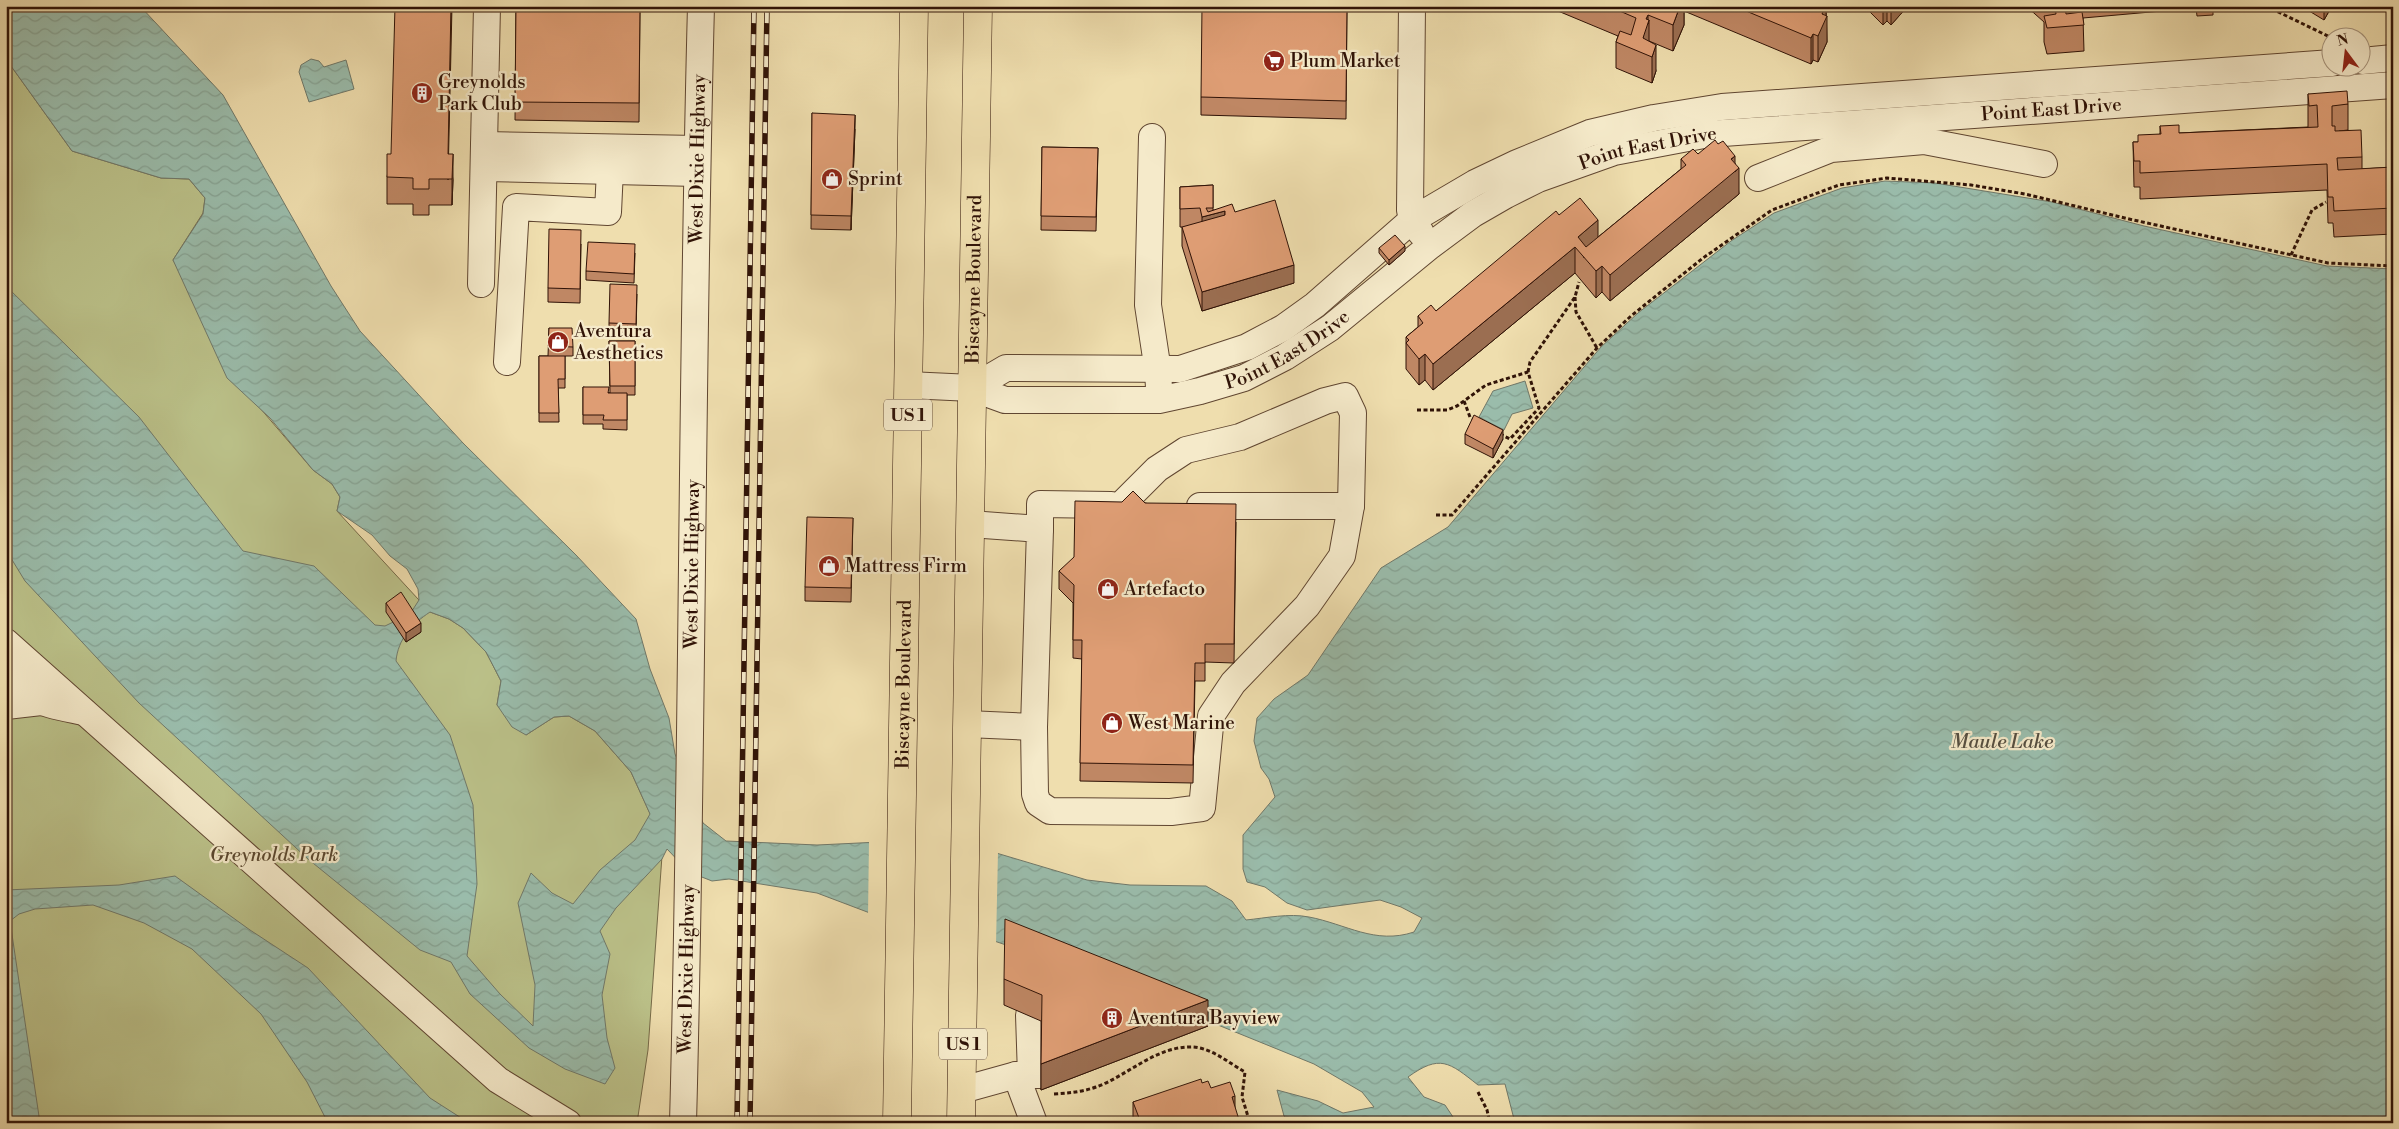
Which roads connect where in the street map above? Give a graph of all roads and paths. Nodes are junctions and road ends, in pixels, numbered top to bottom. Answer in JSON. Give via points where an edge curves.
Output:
{"nodes":[{"id":1,"x":487,"y":6,"type":"edge"},
{"id":2,"x":701,"y":6,"type":"edge"},
{"id":3,"x":914,"y":6,"type":"edge"},
{"id":4,"x":978,"y":6,"type":"edge"},
{"id":5,"x":1412,"y":6,"type":"edge"},
{"id":6,"x":2266,"y":6,"type":"edge"},
{"id":7,"x":2322,"y":33,"type":"edge"},
{"id":8,"x":2393,"y":58,"type":"edge"},
{"id":9,"x":2372,"y":60,"type":"edge"},
{"id":10,"x":2322,"y":64,"type":"edge"},
{"id":11,"x":2151,"y":76,"type":"junction"},
{"id":12,"x":2337,"y":78,"type":"edge"},
{"id":13,"x":2393,"y":85,"type":"edge"},
{"id":14,"x":1956,"y":89,"type":"junction"},
{"id":15,"x":2153,"y":102,"type":"junction"},
{"id":16,"x":1776,"y":116,"type":"junction"},
{"id":17,"x":1957,"y":116,"type":"junction"},
{"id":18,"x":1911,"y":119,"type":"junction"},
{"id":19,"x":1152,"y":137,"type":"dead end"},
{"id":20,"x":1924,"y":141,"type":"junction"},
{"id":21,"x":484,"y":156,"type":"junction"},
{"id":22,"x":1565,"y":156,"type":"junction"},
{"id":23,"x":611,"y":160,"type":"junction"},
{"id":24,"x":697,"y":161,"type":"junction"},
{"id":25,"x":2044,"y":164,"type":"dead end"},
{"id":26,"x":1758,"y":178,"type":"dead end"},
{"id":27,"x":2326,"y":202,"type":"edge"},
{"id":28,"x":1412,"y":220,"type":"junction"},
{"id":29,"x":1430,"y":246,"type":"junction"},
{"id":30,"x":2291,"y":255,"type":"junction"},
{"id":31,"x":2393,"y":266,"type":"edge"},
{"id":32,"x":1579,"y":282,"type":"edge"},
{"id":33,"x":481,"y":284,"type":"dead end"},
{"id":34,"x":1575,"y":297,"type":"junction"},
{"id":35,"x":1597,"y":348,"type":"junction"},
{"id":36,"x":507,"y":362,"type":"dead end"},
{"id":37,"x":1158,"y":370,"type":"junction"},
{"id":38,"x":1528,"y":372,"type":"junction"},
{"id":39,"x":908,"y":385,"type":"junction"},
{"id":40,"x":972,"y":388,"type":"junction"},
{"id":41,"x":1159,"y":400,"type":"junction"},
{"id":42,"x":1464,"y":401,"type":"junction"},
{"id":43,"x":1417,"y":410,"type":"dead end"},
{"id":44,"x":1478,"y":422,"type":"edge"},
{"id":45,"x":1494,"y":431,"type":"edge"},
{"id":46,"x":1121,"y":505,"type":"junction"},
{"id":47,"x":1150,"y":506,"type":"edge"},
{"id":48,"x":1178,"y":506,"type":"edge"},
{"id":49,"x":1351,"y":506,"type":"junction"},
{"id":50,"x":1436,"y":515,"type":"dead end"},
{"id":51,"x":970,"y":524,"type":"junction"},
{"id":52,"x":1040,"y":530,"type":"junction"},
{"id":53,"x":6,"y":642,"type":"edge"},
{"id":54,"x":8,"y":672,"type":"edge"},
{"id":55,"x":41,"y":702,"type":"junction"},
{"id":56,"x":6,"y":706,"type":"edge"},
{"id":57,"x":84,"y":712,"type":"junction"},
{"id":58,"x":967,"y":724,"type":"junction"},
{"id":59,"x":1034,"y":727,"type":"junction"},
{"id":60,"x":1029,"y":1016,"type":"edge"},
{"id":61,"x":1034,"y":1080,"type":"junction"},
{"id":62,"x":962,"y":1090,"type":"junction"},
{"id":63,"x":1478,"y":1092,"type":"dead end"},
{"id":64,"x":568,"y":1123,"type":"edge"},
{"id":65,"x":683,"y":1123,"type":"edge"},
{"id":66,"x":897,"y":1123,"type":"edge"},
{"id":67,"x":961,"y":1123,"type":"edge"},
{"id":68,"x":1034,"y":1123,"type":"edge"},
{"id":69,"x":1250,"y":1123,"type":"edge"},
{"id":70,"x":1490,"y":1123,"type":"edge"}],
"edges":[{"from":1,"to":21,"type":"street"},
{"from":2,"to":24,"type":"street","name":"West Dixie Highway"},
{"from":3,"to":39,"type":"main road","name":"Biscayne Boulevard","number":"US 1"},
{"from":4,"to":40,"type":"main road","name":"Biscayne Boulevard","number":"US 1"},
{"from":5,"to":28,"type":"street"},
{"from":6,"to":7,"type":"path"},
{"from":8,"to":9,"type":"street"},
{"from":10,"to":11,"type":"street","name":"Point East Drive"},
{"from":11,"to":14,"type":"street","name":"Point East Drive"},
{"from":11,"to":15,"type":"street"},
{"from":12,"to":13,"type":"street","name":"Point East Drive"},
{"from":12,"to":15,"type":"street","name":"Point East Drive"},
{"from":14,"to":16,"type":"street","name":"Point East Drive"},
{"from":14,"to":17,"type":"street"},
{"from":15,"to":17,"type":"street","name":"Point East Drive"},
{"from":16,"to":18,"type":"street","name":"Point East Drive"},
{"from":16,"to":22,"type":"street","name":"Point East Drive","via":[[1710,134],[1614,152]]},
{"from":17,"to":18,"type":"street","name":"Point East Drive"},
{"from":18,"to":20,"type":"street"},
{"from":19,"to":37,"type":"street","via":[[1148,305]]},
{"from":20,"to":25,"type":"street"},
{"from":20,"to":26,"type":"street","via":[[1831,149]]},
{"from":21,"to":23,"type":"street"},
{"from":21,"to":33,"type":"street"},
{"from":22,"to":28,"type":"street","name":"Point East Drive","via":[[1475,183]]},
{"from":22,"to":29,"type":"street","name":"Point East Drive","via":[[1473,214]]},
{"from":23,"to":24,"type":"street"},
{"from":23,"to":36,"type":"street","via":[[608,212],[516,207]]},
{"from":24,"to":65,"type":"street","name":"West Dixie Highway","via":[[689,901]]},
{"from":27,"to":30,"type":"path","via":[[2312,210]]},
{"from":28,"to":29,"type":"street"},
{"from":28,"to":37,"type":"street","name":"Point East Drive","via":[[1315,305],[1283,328],[1247,347],[1204,363]]},
{"from":29,"to":41,"type":"street","name":"Point East Drive","via":[[1330,328],[1285,357],[1244,378]]},
{"from":30,"to":31,"type":"path","via":[[2328,263]]},
{"from":30,"to":35,"type":"path","via":[[2025,194],[1887,178],[1839,185],[1772,210],[1703,258]]},
{"from":32,"to":34,"type":"path"},
{"from":34,"to":35,"type":"path","via":[[1576,312]]},
{"from":34,"to":38,"type":"path","via":[[1530,362]]},
{"from":35,"to":50,"type":"path","via":[[1452,515]]},
{"from":37,"to":40,"type":"street","name":"Point East Drive","via":[[1006,368]]},
{"from":37,"to":41,"type":"street"},
{"from":38,"to":42,"type":"path","via":[[1486,385]]},
{"from":38,"to":45,"type":"path","via":[[1539,408],[1510,439]]},
{"from":39,"to":40,"type":"street","name":"Point East Drive"},
{"from":39,"to":66,"type":"main road","name":"Biscayne Boulevard","number":"US 1"},
{"from":40,"to":41,"type":"street","name":"Point East Drive","via":[[1005,400]]},
{"from":40,"to":51,"type":"main road","name":"Biscayne Boulevard","number":"US 1"},
{"from":42,"to":43,"type":"path","via":[[1447,410]]},
{"from":42,"to":44,"type":"path","via":[[1470,417]]},
{"from":46,"to":47,"type":"street"},
{"from":46,"to":49,"type":"street","via":[[1157,469],[1186,450],[1240,437],[1325,401],[1345,396],[1353,413]]},
{"from":46,"to":52,"type":"street","via":[[1040,504]]},
{"from":48,"to":49,"type":"street"},
{"from":49,"to":59,"type":"street","via":[[1342,556],[1307,606],[1233,683],[1211,716],[1202,808],[1171,812],[1050,811],[1038,803],[1035,794]]},
{"from":51,"to":52,"type":"street"},
{"from":51,"to":58,"type":"main road","name":"Biscayne Boulevard","number":"US 1"},
{"from":52,"to":59,"type":"street"},
{"from":53,"to":57,"type":"street"},
{"from":54,"to":55,"type":"street","via":[[15,683]]},
{"from":55,"to":56,"type":"street"},
{"from":55,"to":57,"type":"street"},
{"from":57,"to":64,"type":"street","via":[[498,1080]]},
{"from":58,"to":59,"type":"street"},
{"from":58,"to":62,"type":"main road","name":"Biscayne Boulevard","number":"US 1"},
{"from":60,"to":61,"type":"street"},
{"from":61,"to":62,"type":"street"},
{"from":61,"to":68,"type":"street"},
{"from":61,"to":69,"type":"path","via":[[1055,1094],[1076,1093],[1095,1088],[1146,1060],[1190,1047],[1218,1056],[1245,1072],[1242,1097]]},
{"from":62,"to":67,"type":"main road","name":"Biscayne Boulevard","number":"US 1"},
{"from":63,"to":70,"type":"path"}]}
